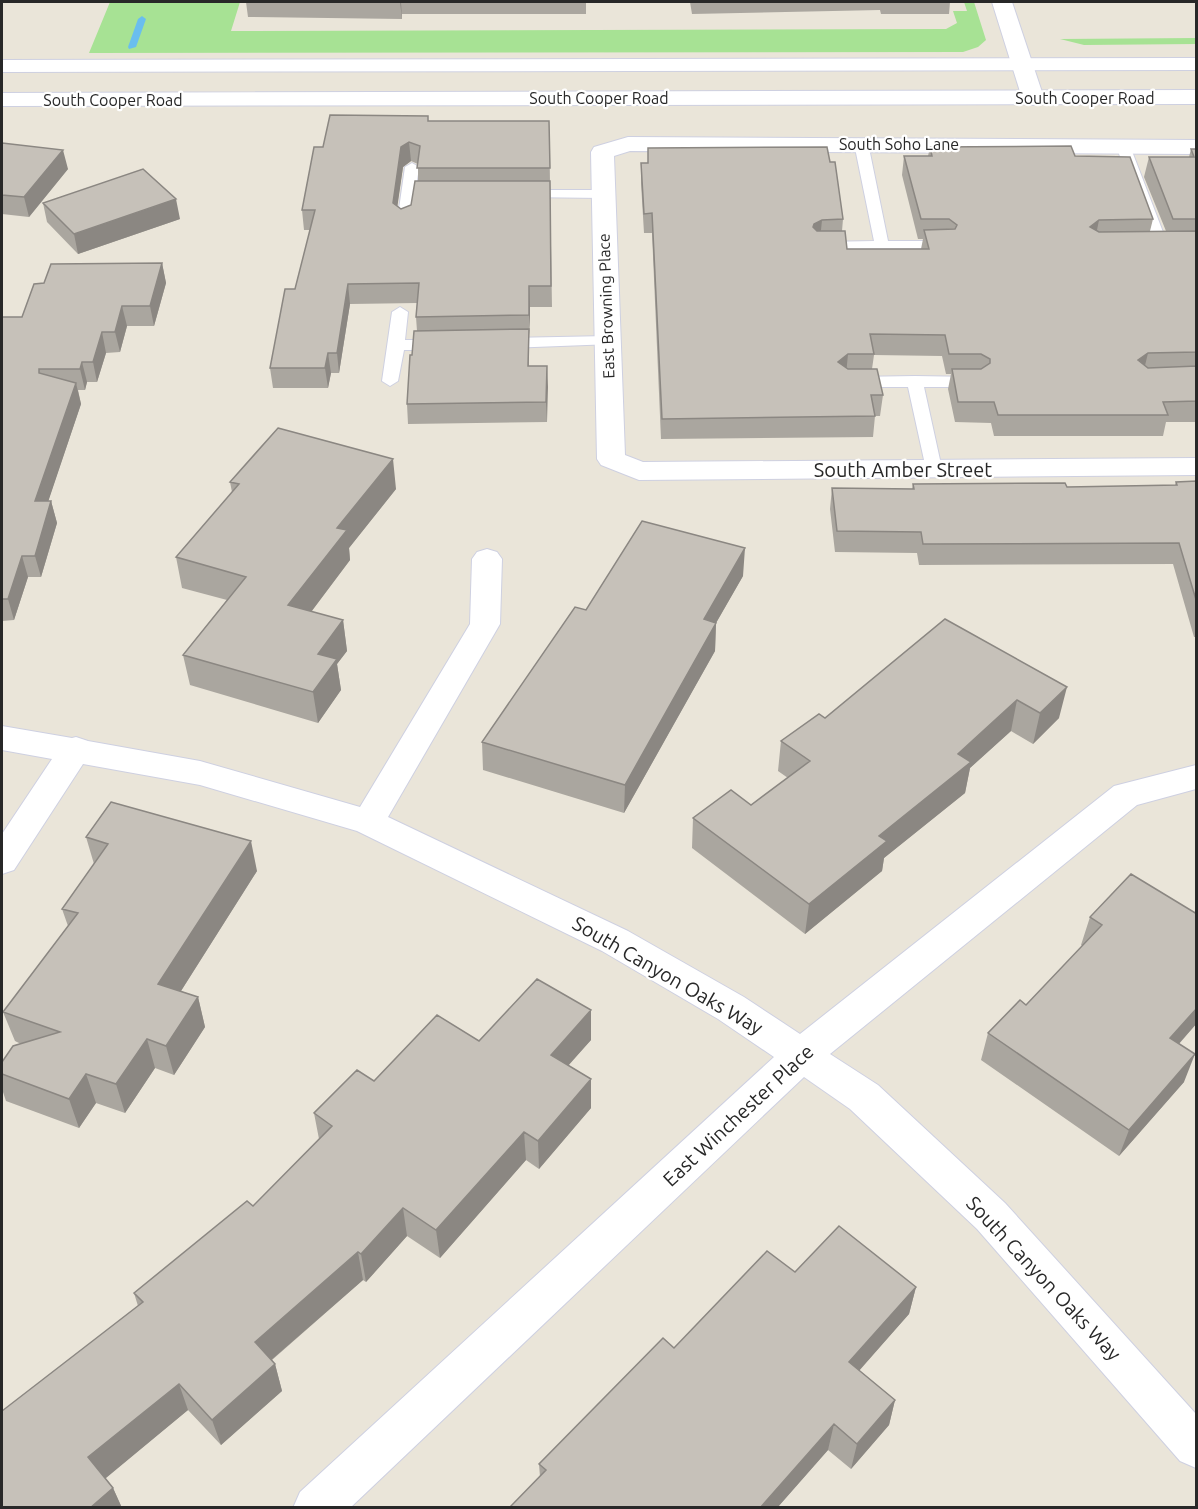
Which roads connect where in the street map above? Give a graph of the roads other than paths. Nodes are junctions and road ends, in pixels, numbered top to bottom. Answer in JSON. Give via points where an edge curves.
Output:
{"nodes":[{"id":1,"x":1002,"y":2,"type":"edge"},
{"id":2,"x":1022,"y":64,"type":"junction"},
{"id":3,"x":1197,"y":64,"type":"edge"},
{"id":4,"x":2,"y":66,"type":"edge"},
{"id":5,"x":1197,"y":97,"type":"edge"},
{"id":6,"x":1033,"y":98,"type":"junction"},
{"id":7,"x":2,"y":100,"type":"edge"},
{"id":8,"x":861,"y":143,"type":"junction"},
{"id":9,"x":1123,"y":146,"type":"junction"},
{"id":10,"x":1197,"y":147,"type":"edge"},
{"id":11,"x":602,"y":152,"type":"joint"},
{"id":12,"x":412,"y":167,"type":"edge"},
{"id":13,"x":512,"y":194,"type":"edge"},
{"id":14,"x":603,"y":194,"type":"junction"},
{"id":15,"x":404,"y":223,"type":"edge"},
{"id":16,"x":945,"y":245,"type":"edge"},
{"id":17,"x":1161,"y":245,"type":"edge"},
{"id":18,"x":820,"y":246,"type":"edge"},
{"id":19,"x":882,"y":246,"type":"junction"},
{"id":20,"x":400,"y":312,"type":"dead end"},
{"id":21,"x":608,"y":341,"type":"junction"},
{"id":22,"x":456,"y":344,"type":"edge"},
{"id":23,"x":491,"y":344,"type":"edge"},
{"id":24,"x":397,"y":345,"type":"junction"},
{"id":25,"x":390,"y":381,"type":"dead end"},
{"id":26,"x":915,"y":381,"type":"junction"},
{"id":27,"x":846,"y":382,"type":"edge"},
{"id":28,"x":977,"y":382,"type":"edge"},
{"id":29,"x":611,"y":459,"type":"joint"},
{"id":30,"x":1197,"y":467,"type":"edge"},
{"id":31,"x":934,"y":469,"type":"junction"},
{"id":32,"x":487,"y":559,"type":"dead end"},
{"id":33,"x":2,"y":738,"type":"edge"},
{"id":34,"x":76,"y":749,"type":"junction"},
{"id":35,"x":1197,"y":777,"type":"edge"},
{"id":36,"x":369,"y":822,"type":"junction"},
{"id":37,"x":2,"y":861,"type":"edge"},
{"id":38,"x":802,"y":1055,"type":"junction"},
{"id":39,"x":1197,"y":1446,"type":"edge"},
{"id":40,"x":316,"y":1508,"type":"edge"}],
"edges":[{"from":1,"to":2,"type":"street"},
{"from":2,"to":3,"type":"street","name":"South Cooper Road"},
{"from":2,"to":4,"type":"street","name":"South Cooper Road"},
{"from":2,"to":6,"type":"street"},
{"from":5,"to":6,"type":"street","name":"South Cooper Road"},
{"from":6,"to":7,"type":"street","name":"South Cooper Road"},
{"from":8,"to":9,"type":"street","name":"South Soho Lane"},
{"from":8,"to":11,"type":"street","name":"South Soho Lane","via":[[628,144]]},
{"from":8,"to":19,"type":"lane"},
{"from":9,"to":10,"type":"street","name":"South Soho Lane"},
{"from":9,"to":17,"type":"lane"},
{"from":11,"to":14,"type":"street","name":"East Browning Place"},
{"from":12,"to":15,"type":"lane","via":[[415,194]]},
{"from":13,"to":14,"type":"lane"},
{"from":14,"to":21,"type":"street","name":"East Browning Place"},
{"from":16,"to":19,"type":"lane"},
{"from":18,"to":19,"type":"lane"},
{"from":20,"to":24,"type":"lane"},
{"from":21,"to":23,"type":"lane"},
{"from":21,"to":29,"type":"street","name":"East Browning Place"},
{"from":22,"to":24,"type":"lane"},
{"from":24,"to":25,"type":"lane"},
{"from":26,"to":27,"type":"lane"},
{"from":26,"to":28,"type":"lane"},
{"from":26,"to":31,"type":"lane"},
{"from":29,"to":31,"type":"street","name":"South Amber Street","via":[[639,471]]},
{"from":30,"to":31,"type":"street","name":"South Amber Street"},
{"from":32,"to":36,"type":"street","via":[[485,624]]},
{"from":33,"to":34,"type":"street","name":"South Canyon Oaks Way"},
{"from":34,"to":36,"type":"street","name":"South Canyon Oaks Way","via":[[200,773]]},
{"from":34,"to":37,"type":"street"},
{"from":35,"to":38,"type":"street","name":"East Winchester Place","via":[[1126,795]]},
{"from":36,"to":38,"type":"street","name":"South Canyon Oaks Way","via":[[615,941],[731,1008]]},
{"from":38,"to":39,"type":"street","name":"South Canyon Oaks Way","via":[[864,1096],[991,1216]]},
{"from":38,"to":40,"type":"street","name":"East Winchester Place"}]}
